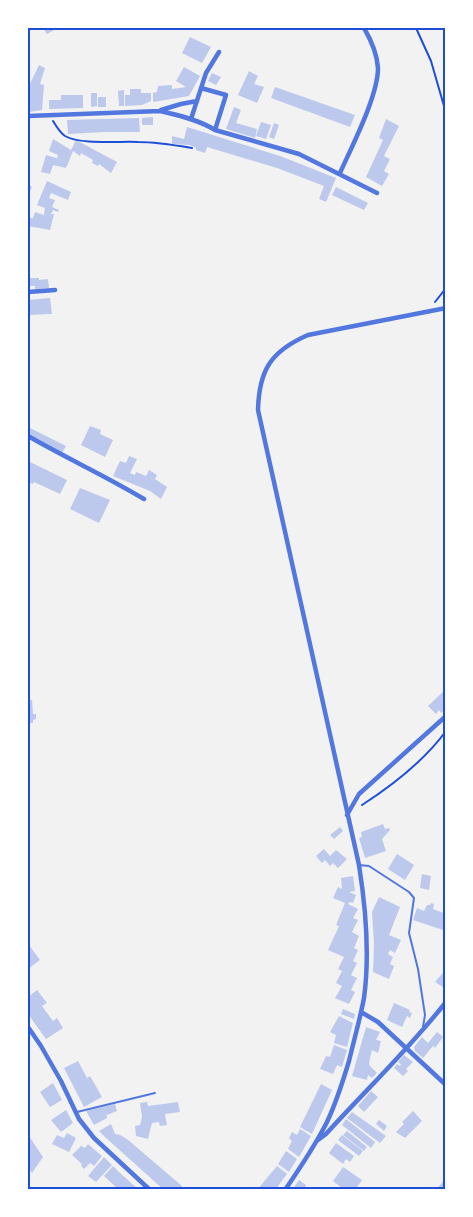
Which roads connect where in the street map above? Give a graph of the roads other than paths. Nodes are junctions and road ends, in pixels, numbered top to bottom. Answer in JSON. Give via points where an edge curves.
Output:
{"nodes":[{"id":1,"x":364,"y":28,"type":"edge"},
{"id":2,"x":219,"y":52,"type":"dead end"},
{"id":3,"x":201,"y":88,"type":"junction"},
{"id":4,"x":197,"y":101,"type":"junction"},
{"id":5,"x":160,"y":111,"type":"junction"},
{"id":6,"x":28,"y":116,"type":"edge"},
{"id":7,"x":191,"y":119,"type":"junction"},
{"id":8,"x":215,"y":130,"type":"junction"},
{"id":9,"x":340,"y":173,"type":"junction"},
{"id":10,"x":377,"y":193,"type":"dead end"},
{"id":11,"x":55,"y":290,"type":"dead end"},
{"id":12,"x":28,"y":292,"type":"edge"},
{"id":13,"x":446,"y":308,"type":"edge"},
{"id":14,"x":28,"y":436,"type":"edge"},
{"id":15,"x":144,"y":499,"type":"dead end"},
{"id":16,"x":446,"y":716,"type":"edge"},
{"id":17,"x":347,"y":815,"type":"junction"},
{"id":18,"x":359,"y":865,"type":"junction"},
{"id":19,"x":446,"y":1002,"type":"edge"},
{"id":20,"x":361,"y":1012,"type":"junction"},
{"id":21,"x":28,"y":1027,"type":"edge"},
{"id":22,"x":420,"y":1032,"type":"junction"},
{"id":23,"x":405,"y":1049,"type":"junction"},
{"id":24,"x":446,"y":1085,"type":"edge"},
{"id":25,"x":155,"y":1093,"type":"dead end"},
{"id":26,"x":76,"y":1113,"type":"junction"},
{"id":27,"x":317,"y":1141,"type":"junction"},
{"id":28,"x":150,"y":1190,"type":"edge"},
{"id":29,"x":284,"y":1190,"type":"edge"}],
"edges":[{"from":1,"to":9,"type":"street","via":[[376,57],[376,81]]},
{"from":2,"to":3,"type":"street"},
{"from":3,"to":4,"type":"street"},
{"from":3,"to":8,"type":"street","via":[[226,95]]},
{"from":4,"to":5,"type":"street"},
{"from":4,"to":7,"type":"street"},
{"from":5,"to":6,"type":"street"},
{"from":5,"to":7,"type":"street"},
{"from":7,"to":8,"type":"street"},
{"from":8,"to":9,"type":"street","via":[[299,154]]},
{"from":9,"to":10,"type":"street"},
{"from":11,"to":12,"type":"street"},
{"from":13,"to":17,"type":"street","via":[[308,335],[290,343],[274,356],[262,375],[258,393],[258,410]]},
{"from":14,"to":15,"type":"street"},
{"from":16,"to":17,"type":"street","via":[[359,794]]},
{"from":17,"to":18,"type":"street"},
{"from":18,"to":20,"type":"street","via":[[367,956]]},
{"from":18,"to":22,"type":"lane","via":[[368,866],[414,898],[409,933],[425,1015]]},
{"from":19,"to":22,"type":"street"},
{"from":20,"to":23,"type":"street","via":[[378,1022]]},
{"from":20,"to":27,"type":"street","via":[[344,1077]]},
{"from":21,"to":26,"type":"street","via":[[58,1075]]},
{"from":22,"to":23,"type":"street"},
{"from":23,"to":24,"type":"street"},
{"from":23,"to":27,"type":"street"},
{"from":25,"to":26,"type":"lane"},
{"from":26,"to":28,"type":"street","via":[[94,1138]]},
{"from":27,"to":29,"type":"street"}]}
